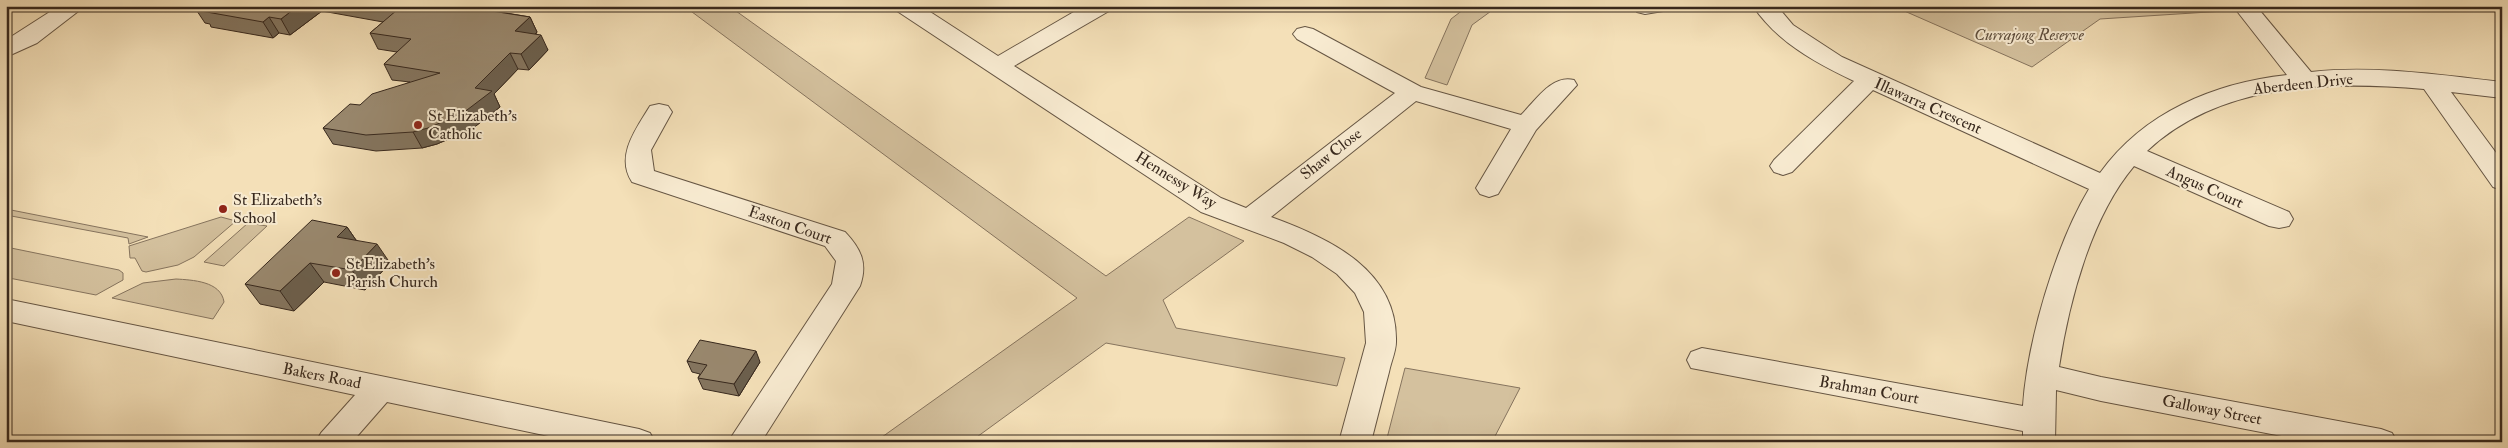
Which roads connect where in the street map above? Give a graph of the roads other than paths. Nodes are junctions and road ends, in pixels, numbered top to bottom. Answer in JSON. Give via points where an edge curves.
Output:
{"nodes":[{"id":1,"x":74,"y":6,"type":"edge"},
{"id":2,"x":905,"y":6,"type":"edge"},
{"id":3,"x":1102,"y":6,"type":"edge"},
{"id":4,"x":1764,"y":6,"type":"edge"},
{"id":5,"x":2244,"y":6,"type":"edge"},
{"id":6,"x":1304,"y":34,"type":"dead end"},
{"id":7,"x":6,"y":50,"type":"edge"},
{"id":8,"x":998,"y":65,"type":"junction"},
{"id":9,"x":1869,"y":80,"type":"junction"},
{"id":10,"x":2305,"y":81,"type":"junction"},
{"id":11,"x":2431,"y":82,"type":"junction"},
{"id":12,"x":1565,"y":85,"type":"dead end"},
{"id":13,"x":2502,"y":90,"type":"edge"},
{"id":14,"x":1412,"y":92,"type":"junction"},
{"id":15,"x":659,"y":112,"type":"dead end"},
{"id":16,"x":1526,"y":125,"type":"junction"},
{"id":17,"x":2131,"y":154,"type":"junction"},
{"id":18,"x":1783,"y":166,"type":"dead end"},
{"id":19,"x":2502,"y":181,"type":"edge"},
{"id":20,"x":2105,"y":186,"type":"junction"},
{"id":21,"x":1489,"y":188,"type":"dead end"},
{"id":22,"x":1252,"y":218,"type":"junction"},
{"id":23,"x":2279,"y":220,"type":"dead end"},
{"id":24,"x":6,"y":310,"type":"edge"},
{"id":25,"x":1702,"y":360,"type":"dead end"},
{"id":26,"x":2043,"y":375,"type":"junction"},
{"id":27,"x":380,"y":388,"type":"junction"},
{"id":28,"x":2038,"y":431,"type":"edge"},
{"id":29,"x":332,"y":442,"type":"edge"},
{"id":30,"x":639,"y":442,"type":"edge"},
{"id":31,"x":744,"y":442,"type":"edge"},
{"id":32,"x":1355,"y":442,"type":"edge"},
{"id":33,"x":2381,"y":442,"type":"edge"}],
"edges":[{"from":1,"to":7,"type":"street"},
{"from":2,"to":8,"type":"street","name":"Hennessy Way"},
{"from":3,"to":8,"type":"street"},
{"from":4,"to":9,"type":"street","name":"Illawarra Crescent","via":[[1785,30],[1807,46]]},
{"from":5,"to":10,"type":"street"},
{"from":6,"to":14,"type":"street"},
{"from":8,"to":22,"type":"street","name":"Hennessy Way","via":[[1211,205]]},
{"from":9,"to":18,"type":"street"},
{"from":9,"to":20,"type":"street","name":"Illawarra Crescent"},
{"from":10,"to":11,"type":"street","name":"Aberdeen Drive","via":[[2376,78]]},
{"from":10,"to":17,"type":"street","name":"Aberdeen Drive","via":[[2248,89],[2200,105],[2165,124],[2144,139]]},
{"from":11,"to":13,"type":"street","name":"Aberdeen Drive"},
{"from":11,"to":19,"type":"street"},
{"from":12,"to":16,"type":"street"},
{"from":14,"to":16,"type":"street"},
{"from":14,"to":22,"type":"street","name":"Shaw Close"},
{"from":15,"to":31,"type":"street","name":"Easton Court","via":[[638,150],[641,176],[835,239],[848,251],[851,262],[846,286]]},
{"from":16,"to":21,"type":"street"},
{"from":17,"to":20,"type":"street","name":"Aberdeen Drive"},
{"from":17,"to":23,"type":"street","name":"Angus Court"},
{"from":20,"to":26,"type":"street","name":"Aberdeen Drive","via":[[2089,214],[2056,304]]},
{"from":22,"to":32,"type":"street","name":"Hennessy Way","via":[[1320,248],[1358,276],[1371,295],[1382,329],[1381,343]]},
{"from":24,"to":27,"type":"street","name":"Bakers Road"},
{"from":25,"to":28,"type":"street","name":"Brahman Court"},
{"from":26,"to":28,"type":"street","name":"Aberdeen Drive"},
{"from":26,"to":33,"type":"street","name":"Galloway Street","via":[[2110,391]]},
{"from":27,"to":29,"type":"street"},
{"from":27,"to":30,"type":"street","name":"Bakers Road"}]}
